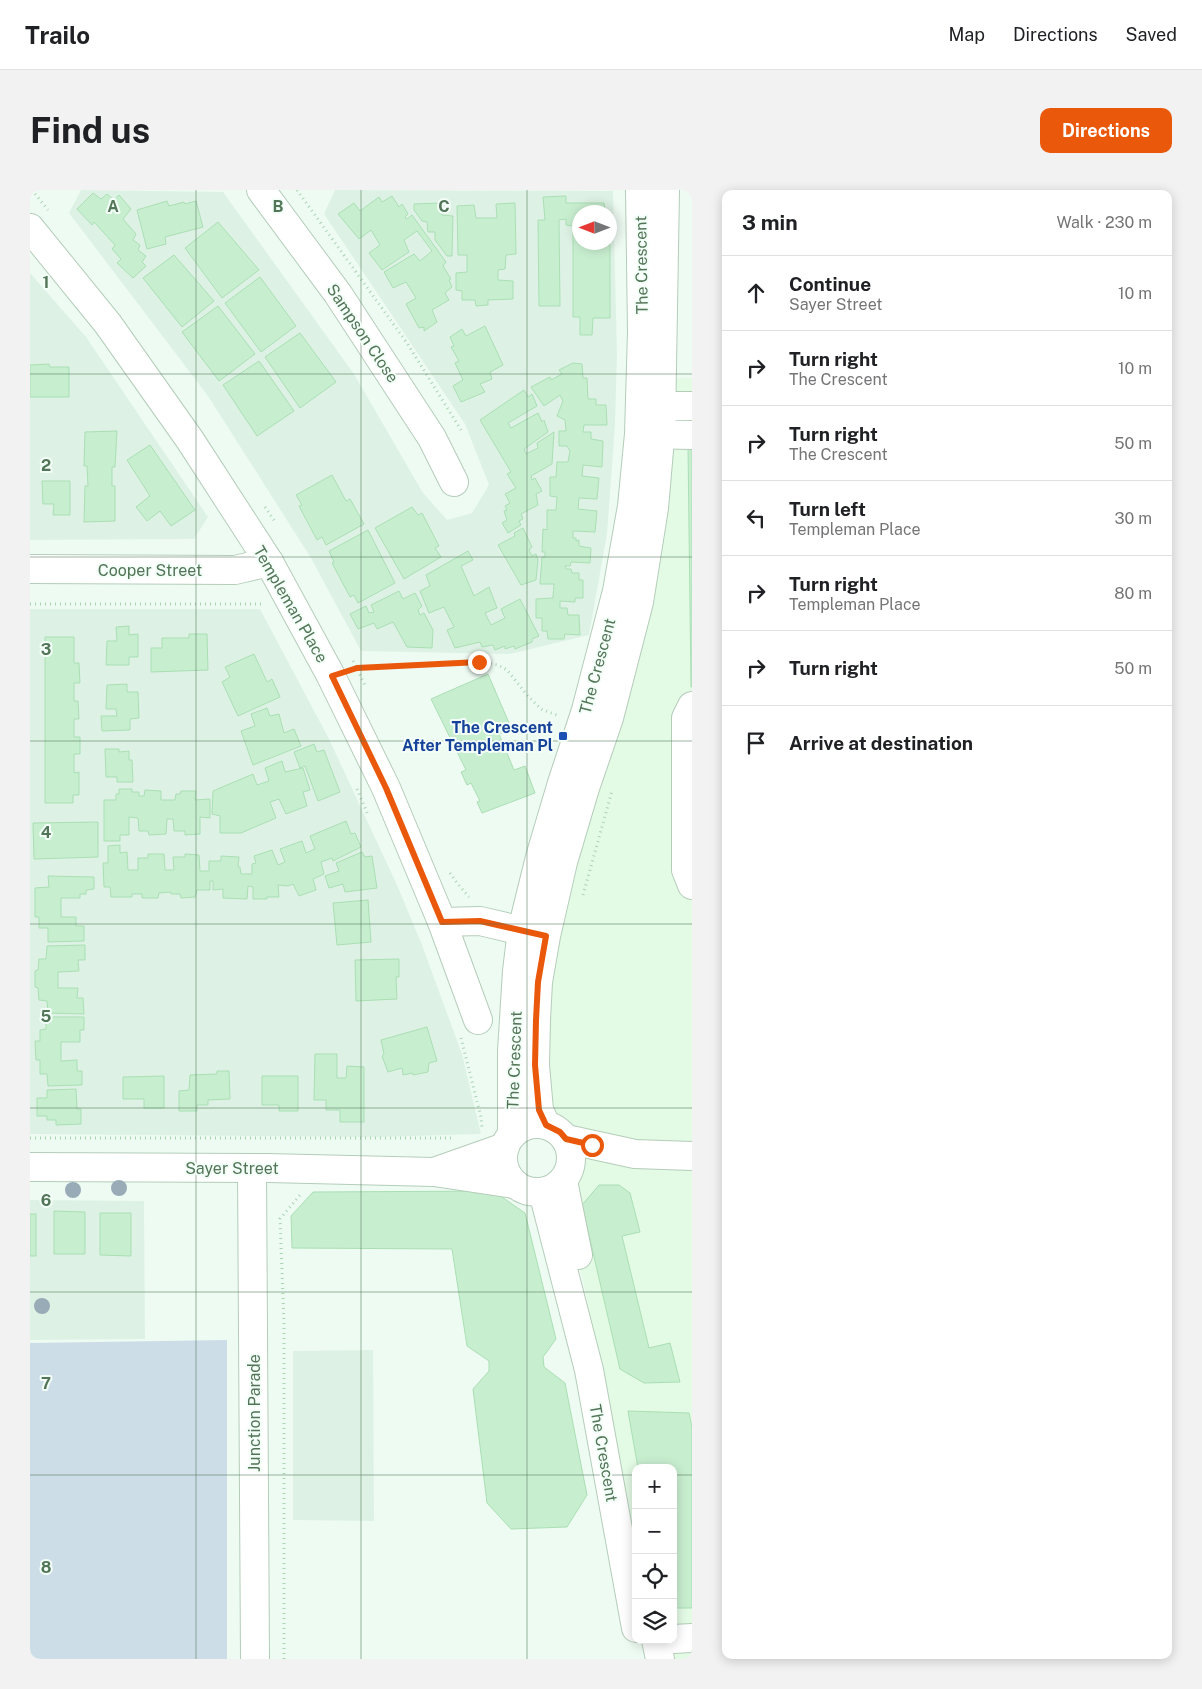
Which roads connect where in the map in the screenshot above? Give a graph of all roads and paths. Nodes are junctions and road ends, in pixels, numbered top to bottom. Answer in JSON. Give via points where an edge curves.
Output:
{"nodes":[{"id":1,"x":32,"y":190,"type":"edge"},
{"id":2,"x":261,"y":190,"type":"edge"},
{"id":3,"x":297,"y":190,"type":"edge"},
{"id":4,"x":640,"y":190,"type":"edge"},
{"id":5,"x":665,"y":190,"type":"edge"},
{"id":6,"x":40,"y":221,"type":"edge"},
{"id":7,"x":662,"y":406,"type":"junction"},
{"id":8,"x":692,"y":406,"type":"edge"},
{"id":9,"x":461,"y":430,"type":"dead end"},
{"id":10,"x":649,"y":434,"type":"junction"},
{"id":11,"x":692,"y":435,"type":"edge"},
{"id":12,"x":454,"y":482,"type":"dead end"},
{"id":13,"x":262,"y":502,"type":"dead end"},
{"id":14,"x":278,"y":526,"type":"dead end"},
{"id":15,"x":269,"y":562,"type":"junction"},
{"id":16,"x":30,"y":569,"type":"edge"},
{"id":17,"x":30,"y":604,"type":"edge"},
{"id":18,"x":267,"y":612,"type":"dead end"},
{"id":19,"x":342,"y":668,"type":"junction"},
{"id":20,"x":357,"y":668,"type":"junction"},
{"id":21,"x":370,"y":694,"type":"dead end"},
{"id":22,"x":692,"y":706,"type":"edge"},
{"id":23,"x":562,"y":717,"type":"dead end"},
{"id":24,"x":353,"y":781,"type":"dead end"},
{"id":25,"x":368,"y":815,"type":"dead end"},
{"id":26,"x":448,"y":870,"type":"dead end"},
{"id":27,"x":692,"y":885,"type":"edge"},
{"id":28,"x":476,"y":904,"type":"dead end"},
{"id":29,"x":442,"y":922,"type":"junction"},
{"id":30,"x":534,"y":933,"type":"junction"},
{"id":31,"x":468,"y":1026,"type":"joint"},
{"id":32,"x":556,"y":1132,"type":"junction"},
{"id":33,"x":30,"y":1138,"type":"edge"},
{"id":34,"x":454,"y":1138,"type":"dead end"},
{"id":35,"x":500,"y":1146,"type":"junction"},
{"id":36,"x":635,"y":1154,"type":"junction"},
{"id":37,"x":692,"y":1156,"type":"edge"},
{"id":38,"x":30,"y":1167,"type":"edge"},
{"id":39,"x":252,"y":1168,"type":"junction"},
{"id":40,"x":434,"y":1172,"type":"junction"},
{"id":41,"x":559,"y":1181,"type":"junction"},
{"id":42,"x":515,"y":1184,"type":"junction"},
{"id":43,"x":310,"y":1195,"type":"dead end"},
{"id":44,"x":632,"y":1520,"type":"edge"},
{"id":45,"x":632,"y":1606,"type":"edge"},
{"id":46,"x":692,"y":1638,"type":"edge"},
{"id":47,"x":677,"y":1639,"type":"edge"},
{"id":48,"x":639,"y":1644,"type":"edge"},
{"id":49,"x":657,"y":1644,"type":"edge"},
{"id":50,"x":255,"y":1659,"type":"edge"},
{"id":51,"x":284,"y":1659,"type":"edge"},
{"id":52,"x":641,"y":1659,"type":"edge"},
{"id":53,"x":660,"y":1659,"type":"edge"}],
"edges":[{"from":1,"to":6,"type":"path"},
{"from":2,"to":12,"type":"street","name":"Sampson Close","via":[[338,294],[432,438]]},
{"from":3,"to":9,"type":"path","via":[[407,344]]},
{"from":4,"to":10,"type":"street","name":"The Crescent","via":[[642,332]]},
{"from":5,"to":7,"type":"street","name":"The Crescent"},
{"from":6,"to":15,"type":"street","name":"Templeman Place"},
{"from":7,"to":8,"type":"street"},
{"from":7,"to":10,"type":"street","name":"The Crescent"},
{"from":10,"to":11,"type":"street"},
{"from":10,"to":30,"type":"street","name":"The Crescent","via":[[654,508],[639,602],[609,718],[584,788],[563,862]]},
{"from":13,"to":14,"type":"path"},
{"from":15,"to":16,"type":"street","name":"Cooper Street","via":[[235,570]]},
{"from":15,"to":19,"type":"street","name":"Templeman Place"},
{"from":17,"to":18,"type":"path","via":[[263,604]]},
{"from":19,"to":20,"type":"path"},
{"from":19,"to":20,"type":"path"},
{"from":19,"to":29,"type":"street","name":"Templeman Place","via":[[386,788]]},
{"from":20,"to":21,"type":"path"},
{"from":20,"to":23,"type":"path","via":[[479,662],[498,665],[507,670],[541,709]]},
{"from":22,"to":27,"type":"street","via":[[686,718],[686,870]]},
{"from":24,"to":25,"type":"path"},
{"from":26,"to":28,"type":"path"},
{"from":29,"to":30,"type":"street","via":[[480,921]]},
{"from":29,"to":31,"type":"street","name":"Templeman Place"},
{"from":30,"to":32,"type":"street","name":"The Crescent","via":[[538,982],[535,1056],[539,1110]]},
{"from":30,"to":35,"type":"street","name":"The Crescent","via":[[518,971]]},
{"from":31,"to":35,"type":"path","via":[[481,1117]]},
{"from":32,"to":35,"type":"street","name":"The Crescent","via":[[536,1123],[527,1125]]},
{"from":32,"to":36,"type":"street"},
{"from":32,"to":41,"type":"street","name":"The Crescent","via":[[570,1148],[571,1158]]},
{"from":33,"to":34,"type":"path"},
{"from":35,"to":40,"type":"street","name":"Sayer Street"},
{"from":35,"to":42,"type":"street","name":"The Crescent","via":[[504,1168]]},
{"from":36,"to":37,"type":"street"},
{"from":36,"to":41,"type":"street"},
{"from":38,"to":39,"type":"street","name":"Sayer Street"},
{"from":39,"to":40,"type":"street","name":"Sayer Street"},
{"from":39,"to":50,"type":"street","name":"Junction Parade"},
{"from":40,"to":42,"type":"street","name":"Sayer Street"},
{"from":41,"to":42,"type":"street","via":[[534,1192]]},
{"from":41,"to":44,"type":"street","name":"The Crescent"},
{"from":41,"to":45,"type":"street","name":"The Crescent","via":[[588,1370]]},
{"from":43,"to":51,"type":"path","via":[[300,1195],[280,1219],[284,1322]]},
{"from":46,"to":47,"type":"street"},
{"from":48,"to":52,"type":"street"},
{"from":49,"to":53,"type":"street"}]}
